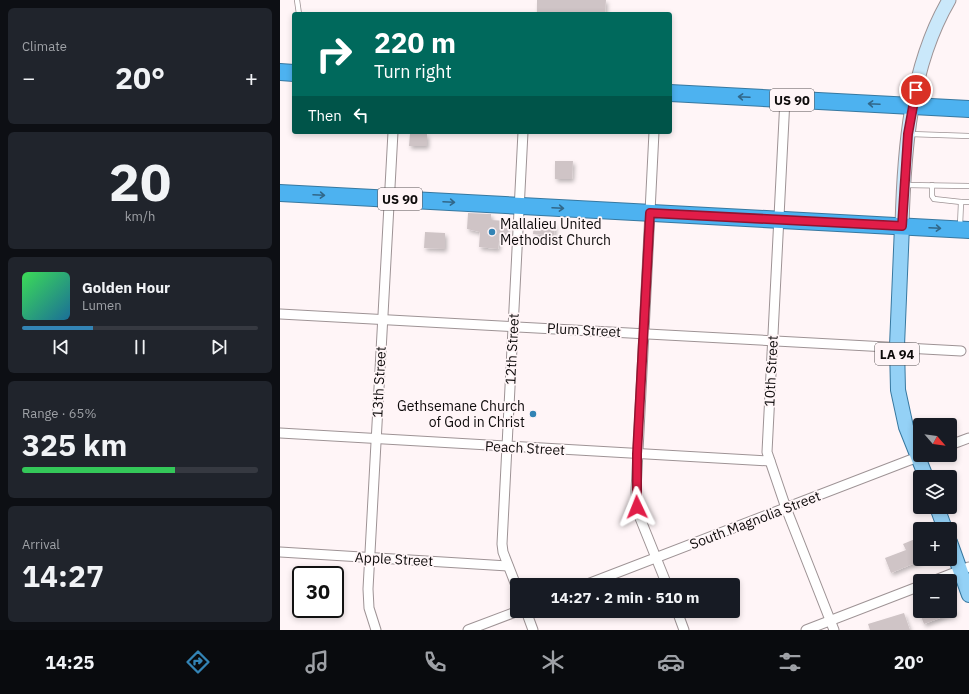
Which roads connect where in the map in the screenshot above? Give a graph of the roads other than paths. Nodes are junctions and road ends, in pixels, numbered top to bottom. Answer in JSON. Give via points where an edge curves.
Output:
{"nodes":[{"id":1,"x":297,"y":0,"type":"edge"},
{"id":2,"x":949,"y":0,"type":"edge"},
{"id":3,"x":299,"y":12,"type":"edge"},
{"id":4,"x":280,"y":72,"type":"edge"},
{"id":5,"x":292,"y":73,"type":"edge"},
{"id":6,"x":672,"y":93,"type":"edge"},
{"id":7,"x":785,"y":99,"type":"junction"},
{"id":8,"x":913,"y":107,"type":"junction"},
{"id":9,"x":969,"y":109,"type":"edge"},
{"id":10,"x":393,"y":134,"type":"edge"},
{"id":11,"x":523,"y":134,"type":"edge"},
{"id":12,"x":654,"y":134,"type":"edge"},
{"id":13,"x":908,"y":134,"type":"junction"},
{"id":14,"x":969,"y":136,"type":"edge"},
{"id":15,"x":903,"y":185,"type":"junction"},
{"id":16,"x":932,"y":185,"type":"junction"},
{"id":17,"x":969,"y":186,"type":"edge"},
{"id":18,"x":280,"y":193,"type":"edge"},
{"id":19,"x":388,"y":199,"type":"junction"},
{"id":20,"x":961,"y":202,"type":"junction"},
{"id":21,"x":969,"y":202,"type":"edge"},
{"id":22,"x":519,"y":206,"type":"junction"},
{"id":23,"x":650,"y":213,"type":"junction"},
{"id":24,"x":778,"y":220,"type":"junction"},
{"id":25,"x":902,"y":226,"type":"junction"},
{"id":26,"x":964,"y":229,"type":"edge"},
{"id":27,"x":280,"y":314,"type":"edge"},
{"id":28,"x":382,"y":320,"type":"junction"},
{"id":29,"x":513,"y":326,"type":"junction"},
{"id":30,"x":644,"y":334,"type":"junction"},
{"id":31,"x":773,"y":341,"type":"junction"},
{"id":32,"x":898,"y":346,"type":"junction"},
{"id":33,"x":960,"y":351,"type":"dead end"},
{"id":34,"x":280,"y":433,"type":"edge"},
{"id":35,"x":969,"y":438,"type":"edge"},
{"id":36,"x":376,"y":439,"type":"junction"},
{"id":37,"x":913,"y":441,"type":"edge"},
{"id":38,"x":957,"y":442,"type":"edge"},
{"id":39,"x":507,"y":447,"type":"junction"},
{"id":40,"x":637,"y":454,"type":"junction"},
{"id":41,"x":913,"y":459,"type":"edge"},
{"id":42,"x":770,"y":461,"type":"junction"},
{"id":43,"x":786,"y":508,"type":"junction"},
{"id":44,"x":280,"y":552,"type":"edge"},
{"id":45,"x":957,"y":555,"type":"edge"},
{"id":46,"x":369,"y":558,"type":"junction"},
{"id":47,"x":656,"y":558,"type":"junction"},
{"id":48,"x":508,"y":566,"type":"junction"},
{"id":49,"x":965,"y":569,"type":"edge"},
{"id":50,"x":952,"y":574,"type":"edge"},
{"id":51,"x":513,"y":578,"type":"edge"},
{"id":52,"x":603,"y":578,"type":"edge"},
{"id":53,"x":664,"y":578,"type":"edge"},
{"id":54,"x":913,"y":589,"type":"edge"},
{"id":55,"x":969,"y":595,"type":"edge"},
{"id":56,"x":510,"y":614,"type":"edge"},
{"id":57,"x":529,"y":618,"type":"edge"},
{"id":58,"x":680,"y":618,"type":"edge"},
{"id":59,"x":831,"y":621,"type":"junction"},
{"id":60,"x":376,"y":630,"type":"edge"},
{"id":61,"x":468,"y":630,"type":"edge"},
{"id":62,"x":533,"y":630,"type":"edge"},
{"id":63,"x":684,"y":630,"type":"edge"},
{"id":64,"x":806,"y":630,"type":"edge"},
{"id":65,"x":834,"y":630,"type":"edge"}],
"edges":[{"from":1,"to":3,"type":"lane"},
{"from":2,"to":8,"type":"main road","via":[[934,29]]},
{"from":4,"to":5,"type":"highway"},
{"from":7,"to":6,"type":"highway","number":"US 90","one_way":true},
{"from":8,"to":7,"type":"highway","number":"US 90","one_way":true},
{"from":7,"to":24,"type":"street","name":"10th Street"},
{"from":8,"to":9,"type":"highway","number":"US 90"},
{"from":8,"to":13,"type":"main road"},
{"from":10,"to":19,"type":"street","name":"13th Street"},
{"from":11,"to":22,"type":"street","name":"12th Street"},
{"from":12,"to":23,"type":"street"},
{"from":13,"to":14,"type":"lane"},
{"from":13,"to":15,"type":"main road"},
{"from":15,"to":16,"type":"lane"},
{"from":15,"to":25,"type":"main road"},
{"from":16,"to":17,"type":"lane"},
{"from":16,"to":20,"type":"lane","via":[[934,199]]},
{"from":18,"to":19,"type":"highway","number":"US 90","one_way":true},
{"from":19,"to":22,"type":"highway","number":"US 90","one_way":true},
{"from":19,"to":28,"type":"street","name":"13th Street"},
{"from":20,"to":21,"type":"lane"},
{"from":20,"to":26,"type":"lane"},
{"from":22,"to":23,"type":"highway","number":"US 90","one_way":true},
{"from":22,"to":29,"type":"street","name":"12th Street"},
{"from":23,"to":24,"type":"highway","number":"US 90"},
{"from":23,"to":30,"type":"street"},
{"from":24,"to":25,"type":"highway","number":"US 90"},
{"from":24,"to":31,"type":"street","name":"10th Street"},
{"from":25,"to":26,"type":"highway","number":"US 90","one_way":true},
{"from":25,"to":32,"type":"main road","number":"LA 94"},
{"from":27,"to":28,"type":"street","name":"Plum Street"},
{"from":28,"to":29,"type":"street","name":"Plum Street"},
{"from":28,"to":36,"type":"street","name":"13th Street"},
{"from":29,"to":30,"type":"street","name":"Plum Street"},
{"from":29,"to":39,"type":"street","name":"12th Street"},
{"from":30,"to":31,"type":"street","name":"Plum Street"},
{"from":30,"to":40,"type":"street"},
{"from":31,"to":32,"type":"street","name":"Plum Street"},
{"from":31,"to":42,"type":"street","name":"10th Street","via":[[767,442]]},
{"from":32,"to":33,"type":"street","name":"Plum Street"},
{"from":32,"to":37,"type":"main road","number":"LA 94","via":[[899,396],[906,427]]},
{"from":34,"to":36,"type":"street","name":"Peach Street"},
{"from":35,"to":38,"type":"street"},
{"from":36,"to":39,"type":"street","name":"Peach Street"},
{"from":36,"to":46,"type":"street","name":"13th Street"},
{"from":39,"to":40,"type":"street","name":"Peach Street"},
{"from":39,"to":48,"type":"street","name":"12th Street","via":[[502,544]]},
{"from":40,"to":42,"type":"street","name":"Peach Street"},
{"from":40,"to":47,"type":"street","via":[[637,507]]},
{"from":41,"to":43,"type":"street","name":"South Magnolia Street"},
{"from":42,"to":43,"type":"street","name":"10th Street"},
{"from":43,"to":47,"type":"street","name":"South Magnolia Street"},
{"from":43,"to":59,"type":"street","name":"10th Street"},
{"from":44,"to":46,"type":"street","name":"Apple Street"},
{"from":45,"to":49,"type":"main road"},
{"from":46,"to":48,"type":"street","name":"Apple Street"},
{"from":46,"to":60,"type":"street","name":"13th Street","via":[[368,598]]},
{"from":47,"to":52,"type":"street","name":"South Magnolia Street"},
{"from":47,"to":53,"type":"street"},
{"from":48,"to":51,"type":"street","name":"12th Street"},
{"from":49,"to":50,"type":"street"},
{"from":49,"to":55,"type":"main road"},
{"from":54,"to":59,"type":"street"},
{"from":56,"to":61,"type":"street"},
{"from":57,"to":62,"type":"street"},
{"from":58,"to":63,"type":"street"},
{"from":59,"to":64,"type":"street"},
{"from":59,"to":65,"type":"street","name":"10th Street"}]}
